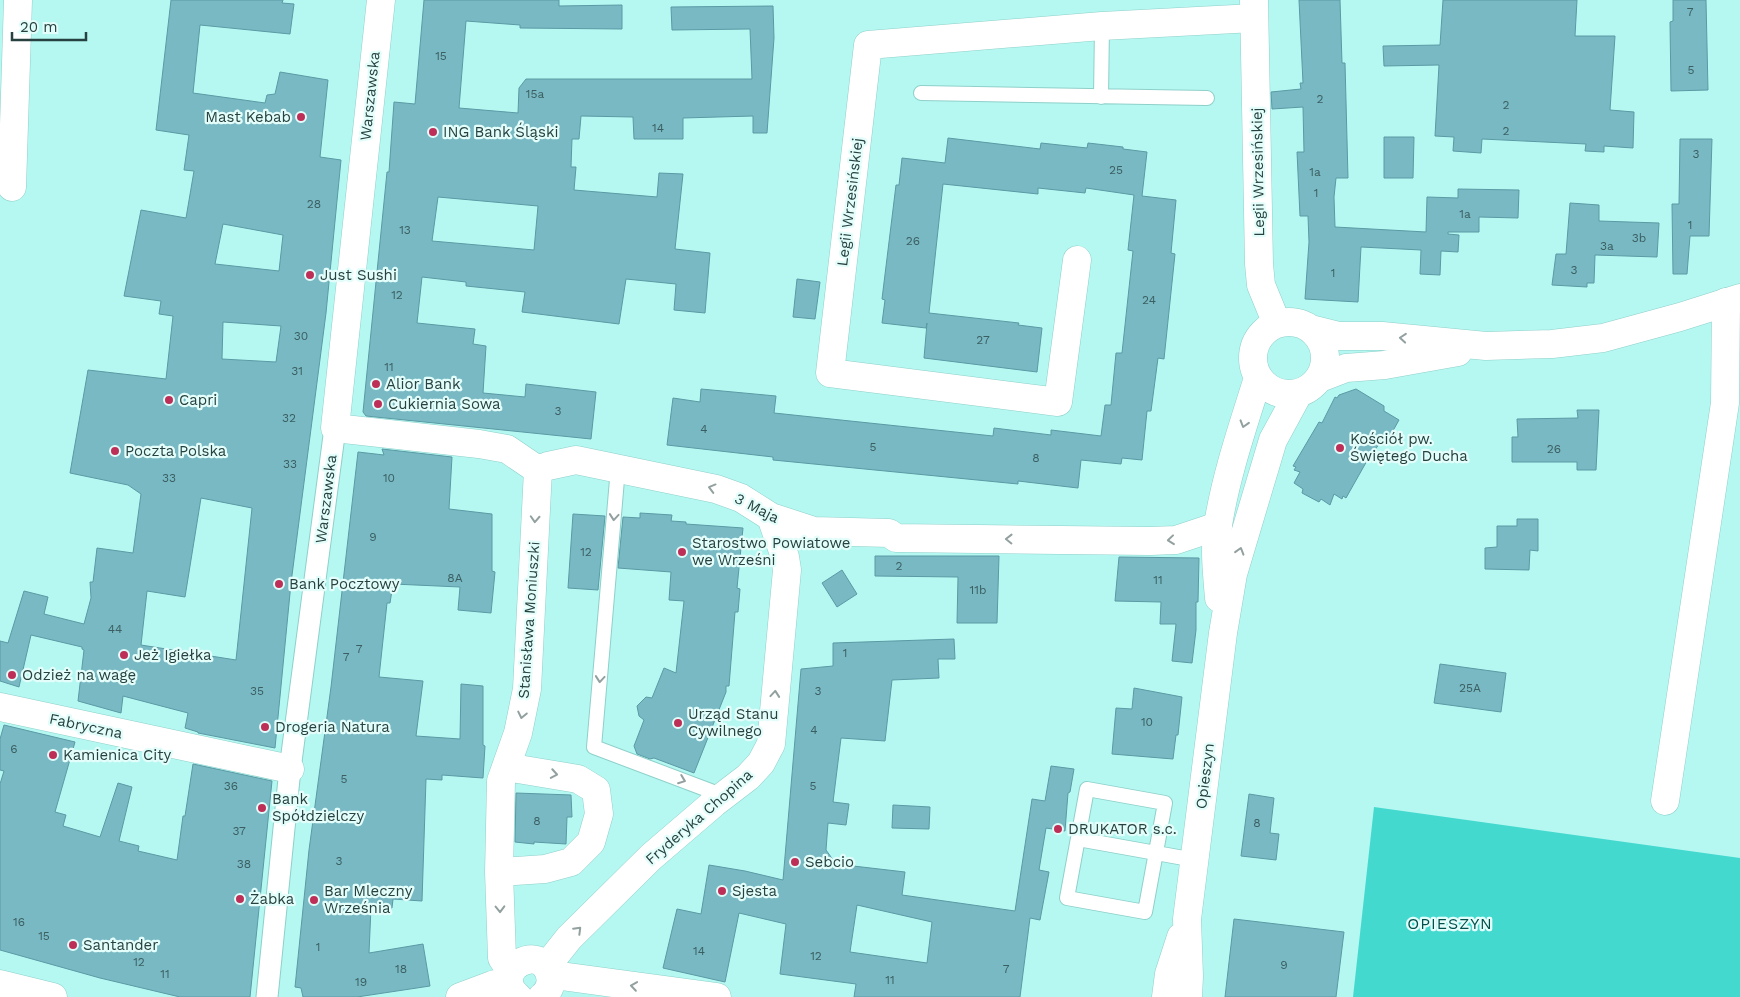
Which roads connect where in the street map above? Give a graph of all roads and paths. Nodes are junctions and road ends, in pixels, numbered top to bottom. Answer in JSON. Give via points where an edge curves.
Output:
{"nodes":[{"id":1,"x":18,"y":0,"type":"edge"},
{"id":2,"x":381,"y":0,"type":"edge"},
{"id":3,"x":1254,"y":9,"type":"edge"},
{"id":4,"x":1102,"y":26,"type":"junction"},
{"id":5,"x":921,"y":93,"type":"dead end"},
{"id":6,"x":1101,"y":96,"type":"junction"},
{"id":7,"x":1208,"y":98,"type":"dead end"},
{"id":8,"x":12,"y":187,"type":"dead end"},
{"id":9,"x":1077,"y":260,"type":"dead end"},
{"id":10,"x":1733,"y":300,"type":"edge"},
{"id":11,"x":1276,"y":324,"type":"junction"},
{"id":12,"x":1311,"y":329,"type":"junction"},
{"id":13,"x":1486,"y":346,"type":"junction"},
{"id":14,"x":1258,"y":378,"type":"junction"},
{"id":15,"x":1320,"y":378,"type":"junction"},
{"id":16,"x":1298,"y":394,"type":"junction"},
{"id":17,"x":335,"y":428,"type":"junction"},
{"id":18,"x":618,"y":468,"type":"junction"},
{"id":19,"x":538,"y":470,"type":"junction"},
{"id":20,"x":771,"y":517,"type":"junction"},
{"id":21,"x":1218,"y":526,"type":"junction"},
{"id":22,"x":1223,"y":633,"type":"junction"},
{"id":23,"x":0,"y":707,"type":"edge"},
{"id":24,"x":506,"y":767,"type":"junction"},
{"id":25,"x":290,"y":769,"type":"junction"},
{"id":26,"x":724,"y":796,"type":"junction"},
{"id":27,"x":1665,"y":802,"type":"dead end"},
{"id":28,"x":1078,"y":839,"type":"junction"},
{"id":29,"x":1155,"y":853,"type":"junction"},
{"id":30,"x":1195,"y":860,"type":"junction"},
{"id":31,"x":499,"y":872,"type":"junction"},
{"id":32,"x":1187,"y":918,"type":"junction"},
{"id":33,"x":546,"y":980,"type":"edge"},
{"id":34,"x":512,"y":983,"type":"edge"},
{"id":35,"x":0,"y":984,"type":"edge"},
{"id":36,"x":53,"y":997,"type":"edge"},
{"id":37,"x":267,"y":997,"type":"edge"},
{"id":38,"x":460,"y":997,"type":"edge"},
{"id":39,"x":717,"y":997,"type":"edge"},
{"id":40,"x":1166,"y":997,"type":"edge"},
{"id":41,"x":1188,"y":997,"type":"edge"}],
"edges":[{"from":1,"to":8,"type":"street"},
{"from":2,"to":17,"type":"street","name":"Warszawska"},
{"from":3,"to":4,"type":"street","name":"Legii Wrzesińskiej"},
{"from":3,"to":11,"type":"street","name":"Legii Wrzesińskiej","via":[[1259,264],[1261,285]]},
{"from":4,"to":6,"type":"lane"},
{"from":4,"to":9,"type":"street","name":"Legii Wrzesińskiej","via":[[868,45],[830,373],[1058,402]]},
{"from":5,"to":6,"type":"lane"},
{"from":6,"to":7,"type":"lane"},
{"from":10,"to":13,"type":"street","via":[[1603,338],[1552,344]]},
{"from":10,"to":27,"type":"street","via":[[1725,404]]},
{"from":11,"to":12,"type":"street","via":[[1294,322]]},
{"from":11,"to":14,"type":"street","via":[[1262,334],[1253,350]]},
{"from":13,"to":12,"type":"street","one_way":true,"via":[[1382,336],[1340,336]]},
{"from":12,"to":15,"type":"street","via":[[1325,351],[1326,360]]},
{"from":13,"to":15,"type":"street","via":[[1431,358],[1346,368]]},
{"from":14,"to":16,"type":"street","via":[[1271,390]]},
{"from":14,"to":21,"type":"street","name":"Opieszyn","one_way":true,"via":[[1236,448]]},
{"from":15,"to":16,"type":"street"},
{"from":22,"to":16,"type":"street","name":"Opieszyn","one_way":true,"via":[[1233,574],[1273,440]]},
{"from":17,"to":19,"type":"street","via":[[507,449]]},
{"from":17,"to":25,"type":"street","name":"Warszawska"},
{"from":18,"to":19,"type":"street","name":"3 Maja","via":[[576,460]]},
{"from":20,"to":18,"type":"street","name":"3 Maja","one_way":true,"via":[[741,498],[716,489]]},
{"from":18,"to":26,"type":"lane","one_way":true,"via":[[594,747]]},
{"from":19,"to":24,"type":"street","name":"Stanisława Moniuszki","one_way":true,"via":[[527,689],[518,733]]},
{"from":21,"to":20,"type":"street","name":"3 Maja","one_way":true,"via":[[1176,540],[1150,541],[896,538],[889,533],[814,531]]},
{"from":26,"to":20,"type":"street","name":"Fryderyka Chopina","one_way":true,"via":[[761,763],[771,744],[787,570]]},
{"from":21,"to":22,"type":"street","name":"Opieszyn","via":[[1216,571]]},
{"from":22,"to":30,"type":"street","name":"Opieszyn"},
{"from":23,"to":25,"type":"street","name":"Fabryczna"},
{"from":24,"to":31,"type":"street","name":"Stanisława Moniuszki","via":[[501,781]]},
{"from":24,"to":31,"type":"street","one_way":true,"via":[[578,779],[596,790],[599,814],[591,842],[571,862],[545,869]]},
{"from":25,"to":37,"type":"street","name":"Warszawska"},
{"from":33,"to":26,"type":"street","name":"Fryderyka Chopina","one_way":true,"via":[[569,938],[651,857]]},
{"from":28,"to":29,"type":"lane"},
{"from":28,"to":29,"type":"lane","via":[[1087,789],[1165,803]]},
{"from":28,"to":29,"type":"lane","via":[[1067,898],[1145,912]]},
{"from":29,"to":30,"type":"lane"},
{"from":30,"to":32,"type":"street","name":"Opieszyn"},
{"from":31,"to":34,"type":"street","name":"Stanisława Moniuszki","one_way":true,"via":[[502,958]]},
{"from":32,"to":40,"type":"street","name":"Opieszyn","via":[[1169,974]]},
{"from":32,"to":41,"type":"street","name":"Opieszyn"},
{"from":33,"to":34,"type":"street","via":[[538,961],[528,959],[518,963]]},
{"from":39,"to":33,"type":"street","one_way":true,"via":[[560,976]]},
{"from":34,"to":38,"type":"street","via":[[492,985]]},
{"from":35,"to":36,"type":"street"}]}
